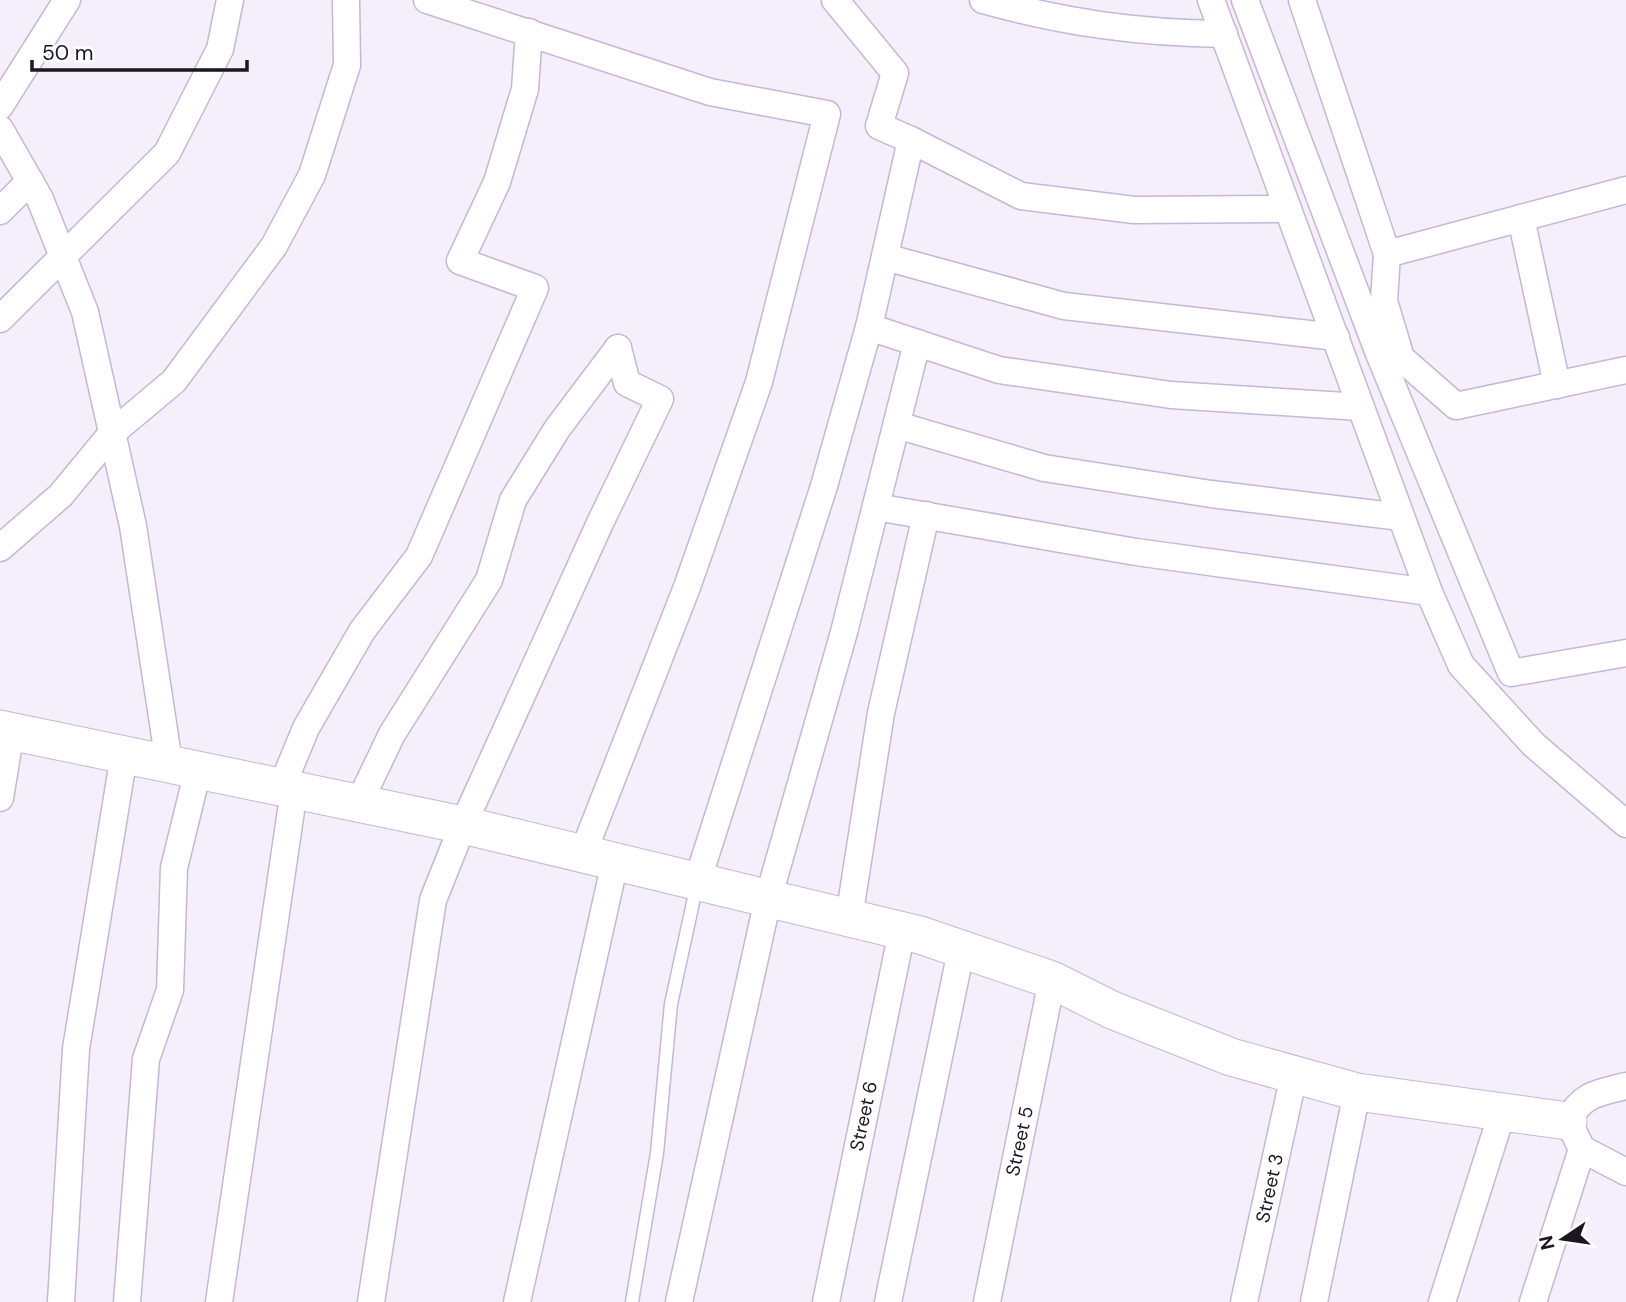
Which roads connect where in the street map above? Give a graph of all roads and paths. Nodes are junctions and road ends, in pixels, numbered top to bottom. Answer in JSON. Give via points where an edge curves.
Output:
{"nodes":[{"id":1,"x":66,"y":0,"type":"edge"},
{"id":2,"x":230,"y":0,"type":"edge"},
{"id":3,"x":346,"y":0,"type":"edge"},
{"id":4,"x":427,"y":0,"type":"edge"},
{"id":5,"x":835,"y":0,"type":"edge"},
{"id":6,"x":984,"y":0,"type":"edge"},
{"id":7,"x":1211,"y":0,"type":"edge"},
{"id":8,"x":1245,"y":0,"type":"edge"},
{"id":9,"x":1302,"y":0,"type":"edge"},
{"id":10,"x":529,"y":32,"type":"junction"},
{"id":11,"x":1224,"y":34,"type":"junction"},
{"id":12,"x":0,"y":106,"type":"edge"},
{"id":13,"x":0,"y":130,"type":"edge"},
{"id":14,"x":911,"y":140,"type":"junction"},
{"id":15,"x":30,"y":181,"type":"junction"},
{"id":16,"x":1626,"y":190,"type":"edge"},
{"id":17,"x":1289,"y":209,"type":"junction"},
{"id":18,"x":0,"y":211,"type":"edge"},
{"id":19,"x":1521,"y":218,"type":"junction"},
{"id":20,"x":1387,"y":254,"type":"junction"},
{"id":21,"x":885,"y":257,"type":"junction"},
{"id":22,"x":64,"y":258,"type":"junction"},
{"id":23,"x":0,"y":319,"type":"edge"},
{"id":24,"x":869,"y":327,"type":"junction"},
{"id":25,"x":1336,"y":337,"type":"junction"},
{"id":26,"x":917,"y":343,"type":"junction"},
{"id":27,"x":1626,"y":370,"type":"edge"},
{"id":28,"x":1557,"y":385,"type":"junction"},
{"id":29,"x":1361,"y":407,"type":"junction"},
{"id":30,"x":897,"y":425,"type":"junction"},
{"id":31,"x":112,"y":433,"type":"junction"},
{"id":32,"x":876,"y":507,"type":"junction"},
{"id":33,"x":926,"y":515,"type":"junction"},
{"id":34,"x":1401,"y":517,"type":"junction"},
{"id":35,"x":0,"y":548,"type":"edge"},
{"id":36,"x":1429,"y":592,"type":"junction"},
{"id":37,"x":1626,"y":653,"type":"edge"},
{"id":38,"x":6,"y":730,"type":"edge"},
{"id":39,"x":124,"y":755,"type":"junction"},
{"id":40,"x":184,"y":767,"type":"junction"},
{"id":41,"x":288,"y":788,"type":"junction"},
{"id":42,"x":0,"y":798,"type":"edge"},
{"id":43,"x":359,"y":803,"type":"junction"},
{"id":44,"x":1626,"y":824,"type":"edge"},
{"id":45,"x":463,"y":825,"type":"junction"},
{"id":46,"x":599,"y":858,"type":"junction"},
{"id":47,"x":698,"y":882,"type":"junction"},
{"id":48,"x":768,"y":899,"type":"junction"},
{"id":49,"x":849,"y":918,"type":"junction"},
{"id":50,"x":902,"y":931,"type":"junction"},
{"id":51,"x":961,"y":951,"type":"junction"},
{"id":52,"x":1052,"y":980,"type":"junction"},
{"id":53,"x":1294,"y":1075,"type":"junction"},
{"id":54,"x":1626,"y":1086,"type":"edge"},
{"id":55,"x":1357,"y":1092,"type":"junction"},
{"id":56,"x":1502,"y":1113,"type":"junction"},
{"id":57,"x":1575,"y":1135,"type":"junction"},
{"id":58,"x":1626,"y":1172,"type":"edge"},
{"id":59,"x":61,"y":1302,"type":"edge"},
{"id":60,"x":127,"y":1302,"type":"edge"},
{"id":61,"x":219,"y":1302,"type":"edge"},
{"id":62,"x":371,"y":1302,"type":"edge"},
{"id":63,"x":517,"y":1302,"type":"edge"},
{"id":64,"x":632,"y":1302,"type":"edge"},
{"id":65,"x":679,"y":1302,"type":"edge"},
{"id":66,"x":826,"y":1302,"type":"edge"},
{"id":67,"x":888,"y":1302,"type":"edge"},
{"id":68,"x":987,"y":1302,"type":"edge"},
{"id":69,"x":1244,"y":1302,"type":"edge"},
{"id":70,"x":1314,"y":1302,"type":"edge"},
{"id":71,"x":1442,"y":1302,"type":"edge"},
{"id":72,"x":1533,"y":1302,"type":"edge"}],
"edges":[{"from":1,"to":12,"type":"street"},
{"from":2,"to":22,"type":"street","via":[[220,49],[167,153]]},
{"from":3,"to":31,"type":"street","via":[[347,65],[312,175],[274,246],[174,381]]},
{"from":4,"to":10,"type":"street"},
{"from":5,"to":14,"type":"street","via":[[895,73],[878,126]]},
{"from":6,"to":11,"type":"street","via":[[1040,16],[1150,33]]},
{"from":7,"to":11,"type":"street"},
{"from":8,"to":37,"type":"street","via":[[1378,351],[1511,673]]},
{"from":9,"to":20,"type":"street"},
{"from":10,"to":41,"type":"street","via":[[525,89],[497,182],[460,261],[535,288],[419,556],[362,631],[306,729]]},
{"from":10,"to":46,"type":"street","via":[[710,92],[827,114],[759,382]]},
{"from":11,"to":17,"type":"street"},
{"from":13,"to":15,"type":"street"},
{"from":14,"to":17,"type":"street","via":[[1021,196],[1134,210]]},
{"from":14,"to":21,"type":"street"},
{"from":15,"to":18,"type":"street"},
{"from":15,"to":22,"type":"street"},
{"from":16,"to":19,"type":"street"},
{"from":17,"to":25,"type":"street"},
{"from":19,"to":20,"type":"street"},
{"from":19,"to":28,"type":"street"},
{"from":20,"to":28,"type":"street","via":[[1384,301],[1401,358],[1456,406]]},
{"from":21,"to":24,"type":"street"},
{"from":21,"to":25,"type":"street","via":[[1064,306]]},
{"from":22,"to":23,"type":"street"},
{"from":22,"to":31,"type":"street","via":[[85,312]]},
{"from":24,"to":26,"type":"street"},
{"from":24,"to":47,"type":"street","via":[[824,486]]},
{"from":25,"to":29,"type":"street"},
{"from":26,"to":29,"type":"street","via":[[999,370],[1171,395]]},
{"from":26,"to":30,"type":"street"},
{"from":27,"to":28,"type":"street"},
{"from":29,"to":34,"type":"street"},
{"from":30,"to":32,"type":"street"},
{"from":30,"to":34,"type":"street","via":[[1044,468]]},
{"from":31,"to":35,"type":"street","via":[[61,495]]},
{"from":31,"to":40,"type":"street"},
{"from":32,"to":33,"type":"street"},
{"from":32,"to":48,"type":"street"},
{"from":33,"to":36,"type":"street","via":[[1136,551]]},
{"from":33,"to":49,"type":"street","via":[[881,713]]},
{"from":34,"to":36,"type":"street"},
{"from":36,"to":44,"type":"street","via":[[1461,665],[1533,744]]},
{"from":38,"to":39,"type":"street"},
{"from":38,"to":42,"type":"street"},
{"from":39,"to":40,"type":"street"},
{"from":39,"to":59,"type":"street","via":[[76,1049]]},
{"from":40,"to":41,"type":"street"},
{"from":40,"to":60,"type":"street","via":[[174,869],[170,990],[146,1059]]},
{"from":41,"to":43,"type":"street"},
{"from":41,"to":61,"type":"street"},
{"from":43,"to":45,"type":"street"},
{"from":43,"to":45,"type":"street","via":[[392,734],[489,580],[513,500],[557,429],[618,348],[627,383],[660,398]]},
{"from":45,"to":46,"type":"street"},
{"from":45,"to":62,"type":"street","via":[[433,900]]},
{"from":46,"to":47,"type":"street"},
{"from":46,"to":63,"type":"street"},
{"from":47,"to":48,"type":"street"},
{"from":47,"to":64,"type":"lane","via":[[671,1004],[657,1153]]},
{"from":48,"to":49,"type":"street"},
{"from":48,"to":65,"type":"street"},
{"from":49,"to":50,"type":"street"},
{"from":50,"to":51,"type":"street"},
{"from":50,"to":66,"type":"street","name":"Street 6"},
{"from":51,"to":52,"type":"street"},
{"from":51,"to":67,"type":"street"},
{"from":52,"to":53,"type":"street","via":[[1124,1015],[1231,1057]]},
{"from":52,"to":68,"type":"street","name":"Street 5"},
{"from":53,"to":55,"type":"street"},
{"from":53,"to":69,"type":"street","name":"Street 3"},
{"from":54,"to":57,"type":"street","via":[[1595,1093],[1577,1103]]},
{"from":55,"to":56,"type":"street"},
{"from":55,"to":70,"type":"street"},
{"from":56,"to":57,"type":"street"},
{"from":56,"to":71,"type":"street"},
{"from":57,"to":58,"type":"street"},
{"from":57,"to":72,"type":"street"}]}
